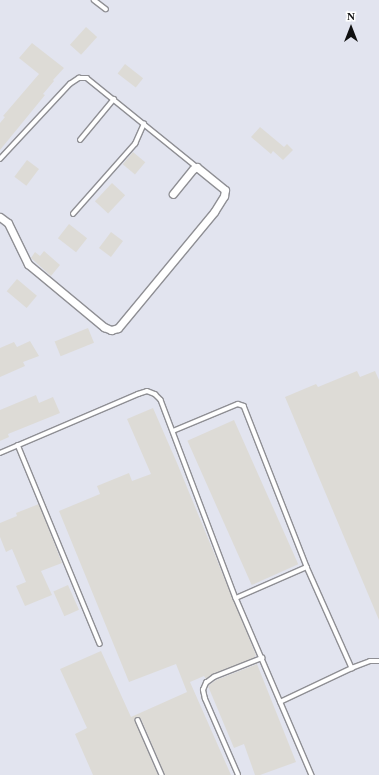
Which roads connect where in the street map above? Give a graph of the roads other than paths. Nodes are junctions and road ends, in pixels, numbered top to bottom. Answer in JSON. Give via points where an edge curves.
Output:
{"nodes":[{"id":1,"x":94,"y":0,"type":"edge"},
{"id":2,"x":106,"y":9,"type":"dead end"},
{"id":3,"x":114,"y":99,"type":"junction"},
{"id":4,"x":144,"y":124,"type":"junction"},
{"id":5,"x":80,"y":140,"type":"dead end"},
{"id":6,"x":0,"y":159,"type":"edge"},
{"id":7,"x":197,"y":167,"type":"junction"},
{"id":8,"x":173,"y":194,"type":"dead end"},
{"id":9,"x":73,"y":214,"type":"dead end"},
{"id":10,"x":0,"y":217,"type":"edge"},
{"id":11,"x":173,"y":431,"type":"junction"},
{"id":12,"x":18,"y":445,"type":"junction"},
{"id":13,"x":0,"y":453,"type":"edge"},
{"id":14,"x":307,"y":567,"type":"junction"},
{"id":15,"x":236,"y":598,"type":"junction"},
{"id":16,"x":100,"y":644,"type":"dead end"},
{"id":17,"x":262,"y":658,"type":"junction"},
{"id":18,"x":379,"y":662,"type":"edge"},
{"id":19,"x":352,"y":668,"type":"junction"},
{"id":20,"x":280,"y":702,"type":"junction"},
{"id":21,"x":138,"y":720,"type":"dead end"},
{"id":22,"x":162,"y":775,"type":"edge"},
{"id":23,"x":238,"y":775,"type":"edge"},
{"id":24,"x":312,"y":775,"type":"edge"}],
"edges":[{"from":1,"to":2,"type":"lane"},
{"from":3,"to":4,"type":"lane"},
{"from":3,"to":5,"type":"lane"},
{"from":3,"to":6,"type":"lane","via":[[87,78],[79,78],[70,84]]},
{"from":4,"to":7,"type":"lane"},
{"from":4,"to":9,"type":"lane","via":[[135,144]]},
{"from":7,"to":8,"type":"street"},
{"from":7,"to":10,"type":"street","via":[[225,190],[224,196],[214,212],[118,328],[111,330],[104,327],[28,264],[8,223]]},
{"from":11,"to":12,"type":"lane","via":[[161,400],[147,391]]},
{"from":11,"to":14,"type":"lane","via":[[238,404],[244,406]]},
{"from":11,"to":15,"type":"lane"},
{"from":12,"to":13,"type":"lane"},
{"from":12,"to":16,"type":"lane"},
{"from":14,"to":15,"type":"lane"},
{"from":14,"to":19,"type":"lane"},
{"from":15,"to":17,"type":"lane"},
{"from":17,"to":20,"type":"lane"},
{"from":17,"to":23,"type":"lane","via":[[214,678],[206,683],[203,690]]},
{"from":18,"to":19,"type":"lane","via":[[370,661]]},
{"from":19,"to":20,"type":"lane"},
{"from":20,"to":24,"type":"lane"},
{"from":21,"to":22,"type":"lane"}]}
